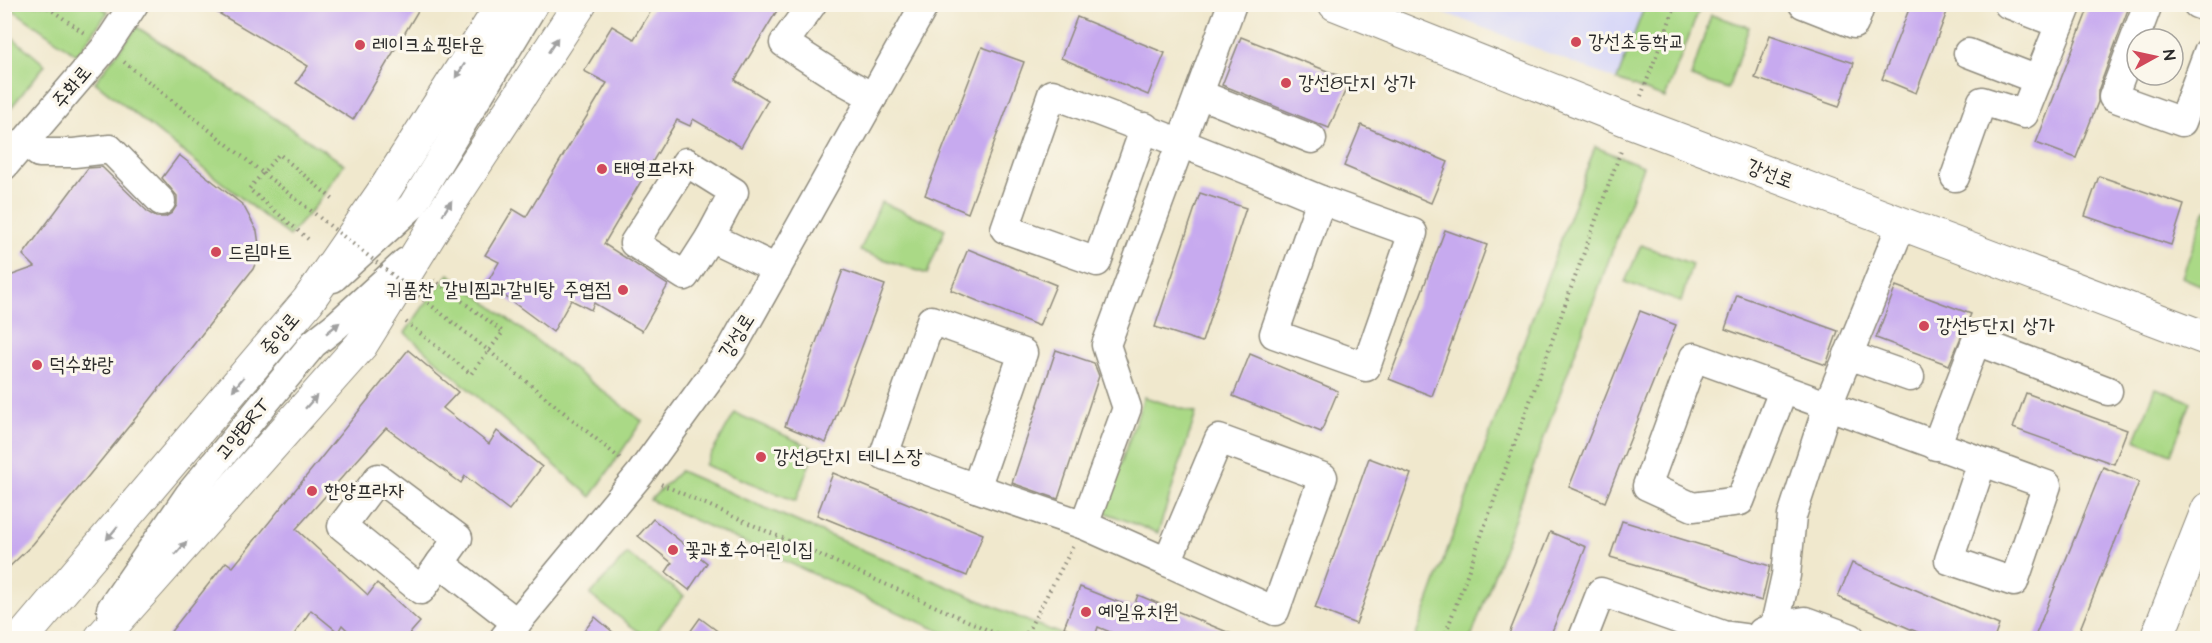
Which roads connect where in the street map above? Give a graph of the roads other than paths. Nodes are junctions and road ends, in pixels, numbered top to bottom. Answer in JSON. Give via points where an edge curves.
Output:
{"nodes":[{"id":1,"x":134,"y":4,"type":"edge"},
{"id":2,"x":503,"y":4,"type":"edge"},
{"id":3,"x":534,"y":4,"type":"edge"},
{"id":4,"x":580,"y":4,"type":"edge"},
{"id":5,"x":812,"y":4,"type":"edge"},
{"id":6,"x":926,"y":4,"type":"edge"},
{"id":7,"x":1232,"y":4,"type":"edge"},
{"id":8,"x":1335,"y":4,"type":"edge"},
{"id":9,"x":1803,"y":4,"type":"edge"},
{"id":10,"x":1861,"y":4,"type":"edge"},
{"id":11,"x":2008,"y":4,"type":"edge"},
{"id":12,"x":2148,"y":4,"type":"edge"},
{"id":13,"x":2197,"y":4,"type":"edge"},
{"id":14,"x":2208,"y":8,"type":"edge"},
{"id":15,"x":2064,"y":14,"type":"edge"},
{"id":16,"x":2208,"y":52,"type":"edge"},
{"id":17,"x":1968,"y":53,"type":"dead end"},
{"id":18,"x":2038,"y":80,"type":"junction"},
{"id":19,"x":1199,"y":94,"type":"junction"},
{"id":20,"x":873,"y":97,"type":"junction"},
{"id":21,"x":1145,"y":127,"type":"junction"},
{"id":22,"x":1312,"y":139,"type":"dead end"},
{"id":23,"x":1181,"y":141,"type":"junction"},
{"id":24,"x":25,"y":142,"type":"junction"},
{"id":25,"x":4,"y":166,"type":"edge"},
{"id":26,"x":1955,"y":177,"type":"dead end"},
{"id":27,"x":1321,"y":200,"type":"junction"},
{"id":28,"x":161,"y":201,"type":"dead end"},
{"id":29,"x":1902,"y":223,"type":"junction"},
{"id":30,"x":710,"y":237,"type":"dead end"},
{"id":31,"x":424,"y":245,"type":"junction"},
{"id":32,"x":777,"y":269,"type":"junction"},
{"id":33,"x":308,"y":301,"type":"junction"},
{"id":34,"x":2208,"y":339,"type":"edge"},
{"id":35,"x":1848,"y":355,"type":"junction"},
{"id":36,"x":1910,"y":377,"type":"dead end"},
{"id":37,"x":1783,"y":391,"type":"junction"},
{"id":38,"x":2108,"y":391,"type":"dead end"},
{"id":39,"x":1828,"y":405,"type":"junction"},
{"id":40,"x":1936,"y":446,"type":"junction"},
{"id":41,"x":1982,"y":462,"type":"dead end"},
{"id":42,"x":976,"y":488,"type":"junction"},
{"id":43,"x":2208,"y":509,"type":"edge"},
{"id":44,"x":1084,"y":525,"type":"junction"},
{"id":45,"x":1167,"y":562,"type":"junction"},
{"id":46,"x":441,"y":563,"type":"dead end"},
{"id":47,"x":1673,"y":628,"type":"edge"},
{"id":48,"x":511,"y":631,"type":"edge"},
{"id":49,"x":1774,"y":632,"type":"edge"},
{"id":50,"x":1835,"y":636,"type":"edge"},
{"id":51,"x":22,"y":637,"type":"edge"},
{"id":52,"x":1734,"y":638,"type":"edge"},
{"id":53,"x":91,"y":639,"type":"edge"},
{"id":54,"x":101,"y":639,"type":"edge"},
{"id":55,"x":1583,"y":639,"type":"edge"},
{"id":56,"x":2157,"y":639,"type":"edge"}],
"edges":[{"from":1,"to":24,"type":"street","name":"주화로","via":[[105,48]]},
{"from":2,"to":33,"type":"main road","name":"중앙로","one_way":true,"via":[[386,188]]},
{"from":3,"to":33,"type":"street","via":[[412,206]]},
{"from":31,"to":4,"type":"main road","one_way":true},
{"from":5,"to":20,"type":"street","via":[[784,43]]},
{"from":6,"to":20,"type":"street","name":"강성로"},
{"from":7,"to":19,"type":"street"},
{"from":8,"to":29,"type":"main road","name":"강선로","via":[[1632,122]]},
{"from":9,"to":10,"type":"street","via":[[1854,24]]},
{"from":11,"to":15,"type":"street"},
{"from":12,"to":16,"type":"street","via":[[2113,97],[2182,122]]},
{"from":13,"to":14,"type":"street"},
{"from":15,"to":18,"type":"street"},
{"from":17,"to":18,"type":"street"},
{"from":18,"to":26,"type":"street","via":[[2024,114],[1982,101]]},
{"from":19,"to":22,"type":"street"},
{"from":19,"to":23,"type":"street"},
{"from":20,"to":32,"type":"street","name":"강성로"},
{"from":21,"to":21,"type":"street","via":[[1052,94],[1005,229],[1097,261]]},
{"from":21,"to":23,"type":"street"},
{"from":23,"to":27,"type":"street"},
{"from":23,"to":44,"type":"street","via":[[1106,345],[1127,408]]},
{"from":24,"to":25,"type":"street","name":"주화로"},
{"from":24,"to":28,"type":"street","via":[[39,153],[110,149]]},
{"from":27,"to":27,"type":"street","via":[[1274,334],[1366,367],[1413,233]]},
{"from":29,"to":34,"type":"main road","name":"강선로"},
{"from":29,"to":35,"type":"street"},
{"from":30,"to":32,"type":"street"},
{"from":53,"to":31,"type":"street","name":"고양BRT","one_way":true,"via":[[189,495],[313,344]]},
{"from":54,"to":31,"type":"main road","one_way":true,"via":[[361,345]]},
{"from":32,"to":48,"type":"street","name":"강성로","via":[[732,348],[640,474]]},
{"from":33,"to":51,"type":"main road","name":"중앙로","one_way":true},
{"from":35,"to":36,"type":"street"},
{"from":35,"to":39,"type":"street"},
{"from":37,"to":37,"type":"street","via":[[1694,357],[1647,486],[1693,507],[1740,501]]},
{"from":37,"to":39,"type":"street"},
{"from":38,"to":40,"type":"street","via":[[1976,341]]},
{"from":39,"to":40,"type":"street"},
{"from":39,"to":49,"type":"street","via":[[1792,516],[1786,575]]},
{"from":40,"to":41,"type":"street"},
{"from":42,"to":42,"type":"street","via":[[1023,353],[931,320],[884,454]]},
{"from":42,"to":44,"type":"street"},
{"from":43,"to":56,"type":"main road"},
{"from":44,"to":45,"type":"street"},
{"from":45,"to":45,"type":"street","via":[[1275,611],[1323,477],[1219,439]]},
{"from":46,"to":48,"type":"street"},
{"from":47,"to":52,"type":"street"},
{"from":47,"to":55,"type":"street","via":[[1601,592]]},
{"from":49,"to":50,"type":"street","via":[[1805,621]]},
{"from":49,"to":52,"type":"street"}]}
